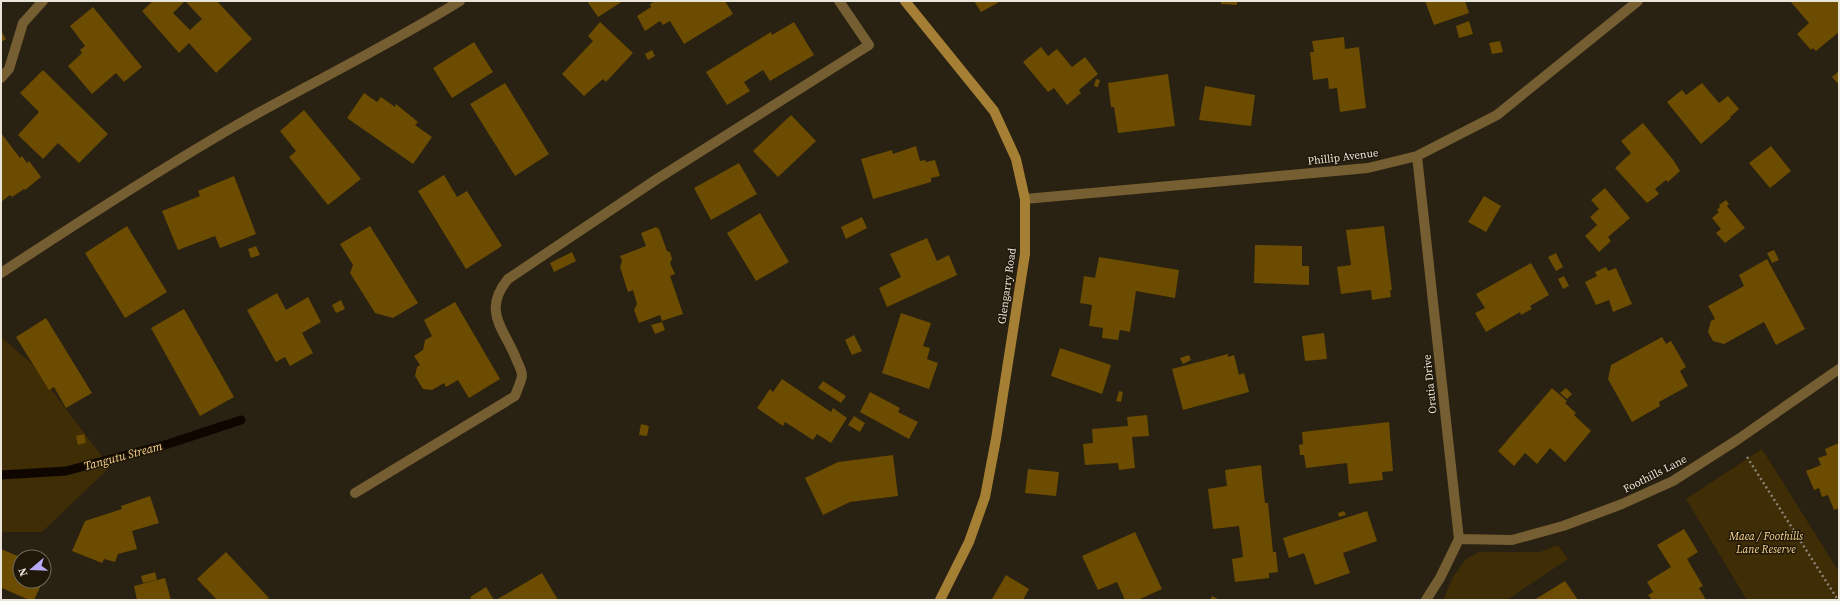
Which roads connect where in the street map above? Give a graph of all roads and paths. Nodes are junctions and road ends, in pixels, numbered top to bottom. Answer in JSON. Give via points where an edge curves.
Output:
{"nodes":[{"id":1,"x":43,"y":1,"type":"edge"},
{"id":2,"x":460,"y":1,"type":"edge"},
{"id":3,"x":839,"y":1,"type":"edge"},
{"id":4,"x":905,"y":1,"type":"edge"},
{"id":5,"x":1638,"y":1,"type":"edge"},
{"id":6,"x":1,"y":78,"type":"edge"},
{"id":7,"x":1417,"y":156,"type":"junction"},
{"id":8,"x":1025,"y":199,"type":"junction"},
{"id":9,"x":1,"y":273,"type":"edge"},
{"id":10,"x":1839,"y":369,"type":"edge"},
{"id":11,"x":1746,"y":454,"type":"dead end"},
{"id":12,"x":355,"y":493,"type":"dead end"},
{"id":13,"x":1459,"y":539,"type":"junction"},
{"id":14,"x":940,"y":600,"type":"edge"},
{"id":15,"x":1426,"y":600,"type":"edge"},
{"id":16,"x":1838,"y":600,"type":"edge"}],
"edges":[{"from":1,"to":6,"type":"street","via":[[23,23],[9,69]]},
{"from":2,"to":9,"type":"street","via":[[228,130],[119,196]]},
{"from":3,"to":12,"type":"street","via":[[869,45],[657,179],[508,279],[497,296],[495,308],[496,321],[522,374],[515,396]]},
{"from":4,"to":8,"type":"main road","name":"Glengarry Road","via":[[994,111],[1016,159]]},
{"from":5,"to":7,"type":"street","name":"Phillip Avenue","via":[[1497,115]]},
{"from":7,"to":8,"type":"street","name":"Phillip Avenue","via":[[1368,168]]},
{"from":7,"to":13,"type":"street","name":"Oratia Drive"},
{"from":8,"to":14,"type":"main road","name":"Glengarry Road","via":[[1025,254],[985,497],[969,542]]},
{"from":10,"to":13,"type":"street","name":"Foothills Lane","via":[[1737,440],[1673,480],[1622,504],[1562,526],[1512,540]]},
{"from":11,"to":16,"type":"path"},
{"from":13,"to":15,"type":"street"}]}
